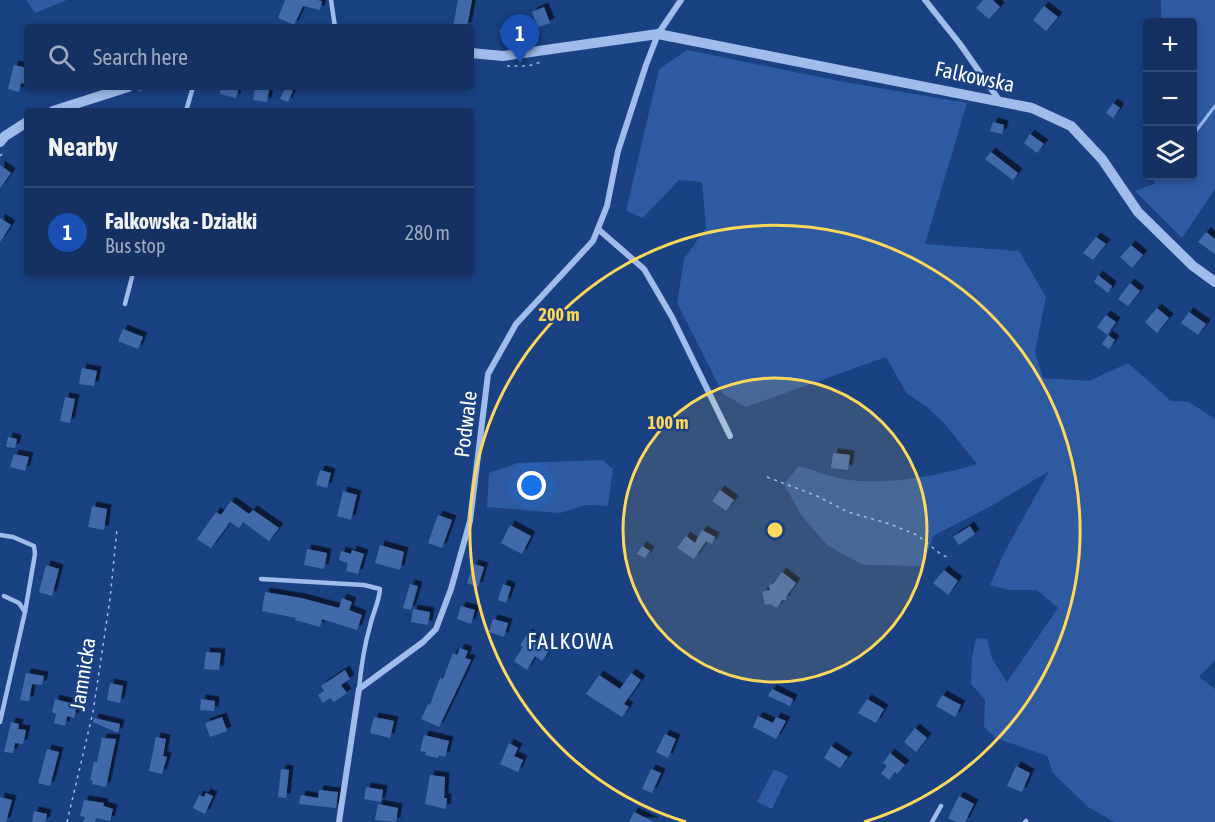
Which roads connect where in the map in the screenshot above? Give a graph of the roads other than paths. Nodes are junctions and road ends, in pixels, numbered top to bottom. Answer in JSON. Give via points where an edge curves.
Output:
{"nodes":[{"id":1,"x":331,"y":0,"type":"edge"},
{"id":2,"x":681,"y":0,"type":"edge"},
{"id":3,"x":925,"y":0,"type":"edge"},
{"id":4,"x":335,"y":24,"type":"edge"},
{"id":5,"x":658,"y":34,"type":"junction"},
{"id":6,"x":474,"y":53,"type":"edge"},
{"id":7,"x":119,"y":90,"type":"edge"},
{"id":8,"x":192,"y":90,"type":"edge"},
{"id":9,"x":999,"y":101,"type":"junction"},
{"id":10,"x":62,"y":108,"type":"edge"},
{"id":11,"x":187,"y":108,"type":"edge"},
{"id":12,"x":24,"y":124,"type":"edge"},
{"id":13,"x":0,"y":142,"type":"edge"},
{"id":14,"x":598,"y":229,"type":"junction"},
{"id":15,"x":132,"y":276,"type":"edge"},
{"id":16,"x":1215,"y":282,"type":"edge"},
{"id":17,"x":125,"y":304,"type":"dead end"},
{"id":18,"x":730,"y":436,"type":"dead end"},
{"id":19,"x":0,"y":535,"type":"edge"},
{"id":20,"x":261,"y":579,"type":"dead end"},
{"id":21,"x":4,"y":596,"type":"dead end"},
{"id":22,"x":25,"y":612,"type":"junction"},
{"id":23,"x":359,"y":689,"type":"junction"},
{"id":24,"x":0,"y":722,"type":"edge"},
{"id":25,"x":941,"y":806,"type":"dead end"},
{"id":26,"x":339,"y":822,"type":"edge"},
{"id":27,"x":932,"y":822,"type":"edge"}],
"edges":[{"from":1,"to":4,"type":"lane"},
{"from":2,"to":5,"type":"street","name":"Podwale"},
{"from":3,"to":9,"type":"street"},
{"from":5,"to":6,"type":"street","name":"Falkowska","via":[[504,56]]},
{"from":5,"to":9,"type":"street","name":"Falkowska"},
{"from":5,"to":14,"type":"street","name":"Podwale","via":[[618,151],[607,206]]},
{"from":7,"to":10,"type":"street"},
{"from":8,"to":11,"type":"lane"},
{"from":9,"to":16,"type":"street","name":"Falkowska","via":[[1032,108],[1071,126],[1102,159],[1138,212]]},
{"from":12,"to":13,"type":"street"},
{"from":14,"to":18,"type":"street","via":[[642,267],[672,317]]},
{"from":14,"to":23,"type":"street","name":"Podwale","via":[[593,241],[516,324],[488,374],[470,520],[436,629]]},
{"from":15,"to":17,"type":"lane"},
{"from":19,"to":22,"type":"lane","via":[[34,546]]},
{"from":20,"to":23,"type":"lane","via":[[380,589],[361,656]]},
{"from":21,"to":22,"type":"lane","via":[[19,603]]},
{"from":22,"to":24,"type":"lane"},
{"from":23,"to":26,"type":"street"},
{"from":25,"to":27,"type":"lane"}]}
